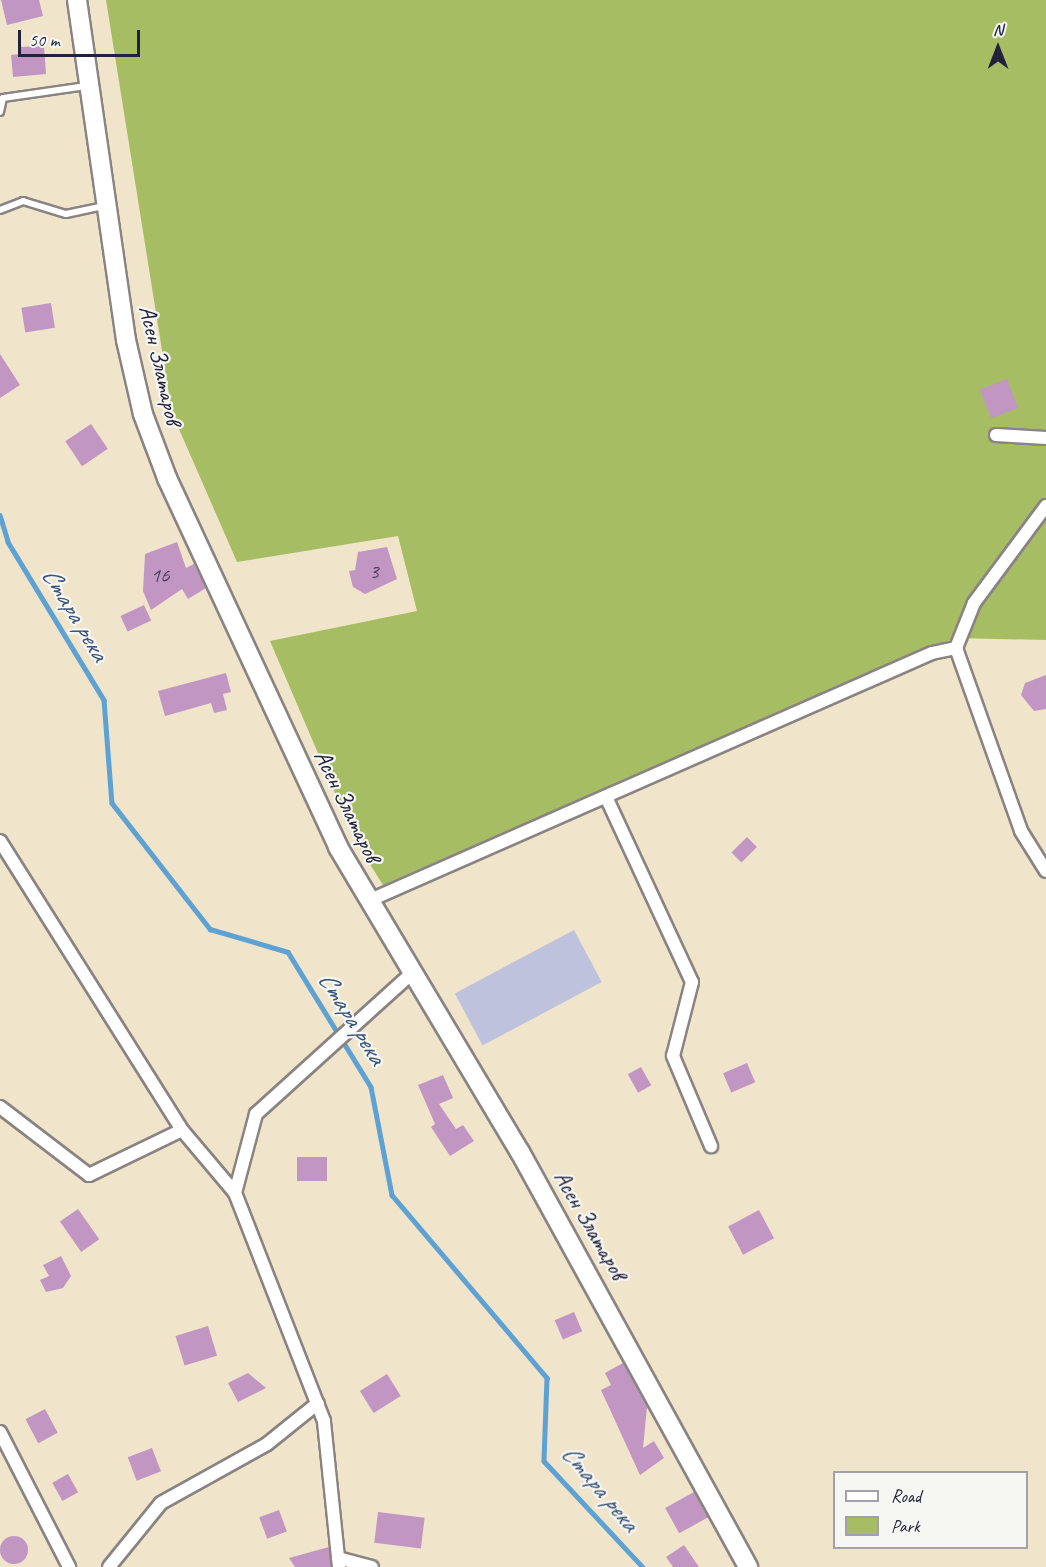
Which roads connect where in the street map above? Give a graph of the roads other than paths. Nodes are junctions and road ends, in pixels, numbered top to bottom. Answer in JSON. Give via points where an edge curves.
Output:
{"nodes":[{"id":1,"x":78,"y":0,"type":"edge"},
{"id":2,"x":90,"y":85,"type":"junction"},
{"id":3,"x":0,"y":112,"type":"edge"},
{"id":4,"x":107,"y":205,"type":"junction"},
{"id":5,"x":0,"y":210,"type":"edge"},
{"id":6,"x":996,"y":435,"type":"dead end"},
{"id":7,"x":1046,"y":438,"type":"edge"},
{"id":8,"x":1046,"y":506,"type":"edge"},
{"id":9,"x":956,"y":648,"type":"junction"},
{"id":10,"x":607,"y":799,"type":"junction"},
{"id":11,"x":0,"y":841,"type":"edge"},
{"id":12,"x":1046,"y":871,"type":"edge"},
{"id":13,"x":368,"y":901,"type":"junction"},
{"id":14,"x":410,"y":975,"type":"junction"},
{"id":15,"x":0,"y":1107,"type":"edge"},
{"id":16,"x":182,"y":1130,"type":"junction"},
{"id":17,"x":711,"y":1146,"type":"dead end"},
{"id":18,"x":235,"y":1193,"type":"junction"},
{"id":19,"x":318,"y":1403,"type":"junction"},
{"id":20,"x":0,"y":1432,"type":"edge"},
{"id":21,"x":339,"y":1563,"type":"edge"},
{"id":22,"x":69,"y":1567,"type":"edge"},
{"id":23,"x":109,"y":1567,"type":"edge"},
{"id":24,"x":372,"y":1567,"type":"edge"},
{"id":25,"x":748,"y":1567,"type":"edge"}],
"edges":[{"from":1,"to":2,"type":"street","name":"Асен Златаров"},
{"from":2,"to":3,"type":"lane","via":[[3,98]]},
{"from":2,"to":4,"type":"street","name":"Асен Златаров"},
{"from":4,"to":5,"type":"lane","via":[[66,214],[23,201]]},
{"from":4,"to":13,"type":"street","name":"Асен Златаров","via":[[126,340],[147,425],[323,815]]},
{"from":6,"to":7,"type":"street"},
{"from":8,"to":9,"type":"street","via":[[974,603]]},
{"from":9,"to":10,"type":"street","via":[[932,653]]},
{"from":9,"to":12,"type":"street","via":[[1021,831]]},
{"from":10,"to":13,"type":"street"},
{"from":10,"to":17,"type":"street","via":[[692,982],[673,1056]]},
{"from":11,"to":16,"type":"street"},
{"from":13,"to":14,"type":"street","name":"Асен Златаров"},
{"from":14,"to":18,"type":"street","via":[[256,1114]]},
{"from":14,"to":25,"type":"street","name":"Асен Златаров","via":[[532,1172]]},
{"from":15,"to":16,"type":"street","via":[[89,1175]]},
{"from":16,"to":18,"type":"street"},
{"from":18,"to":19,"type":"street"},
{"from":19,"to":21,"type":"street"},
{"from":19,"to":23,"type":"street","via":[[267,1444],[161,1503]]},
{"from":20,"to":22,"type":"street"},
{"from":21,"to":24,"type":"street"}]}
